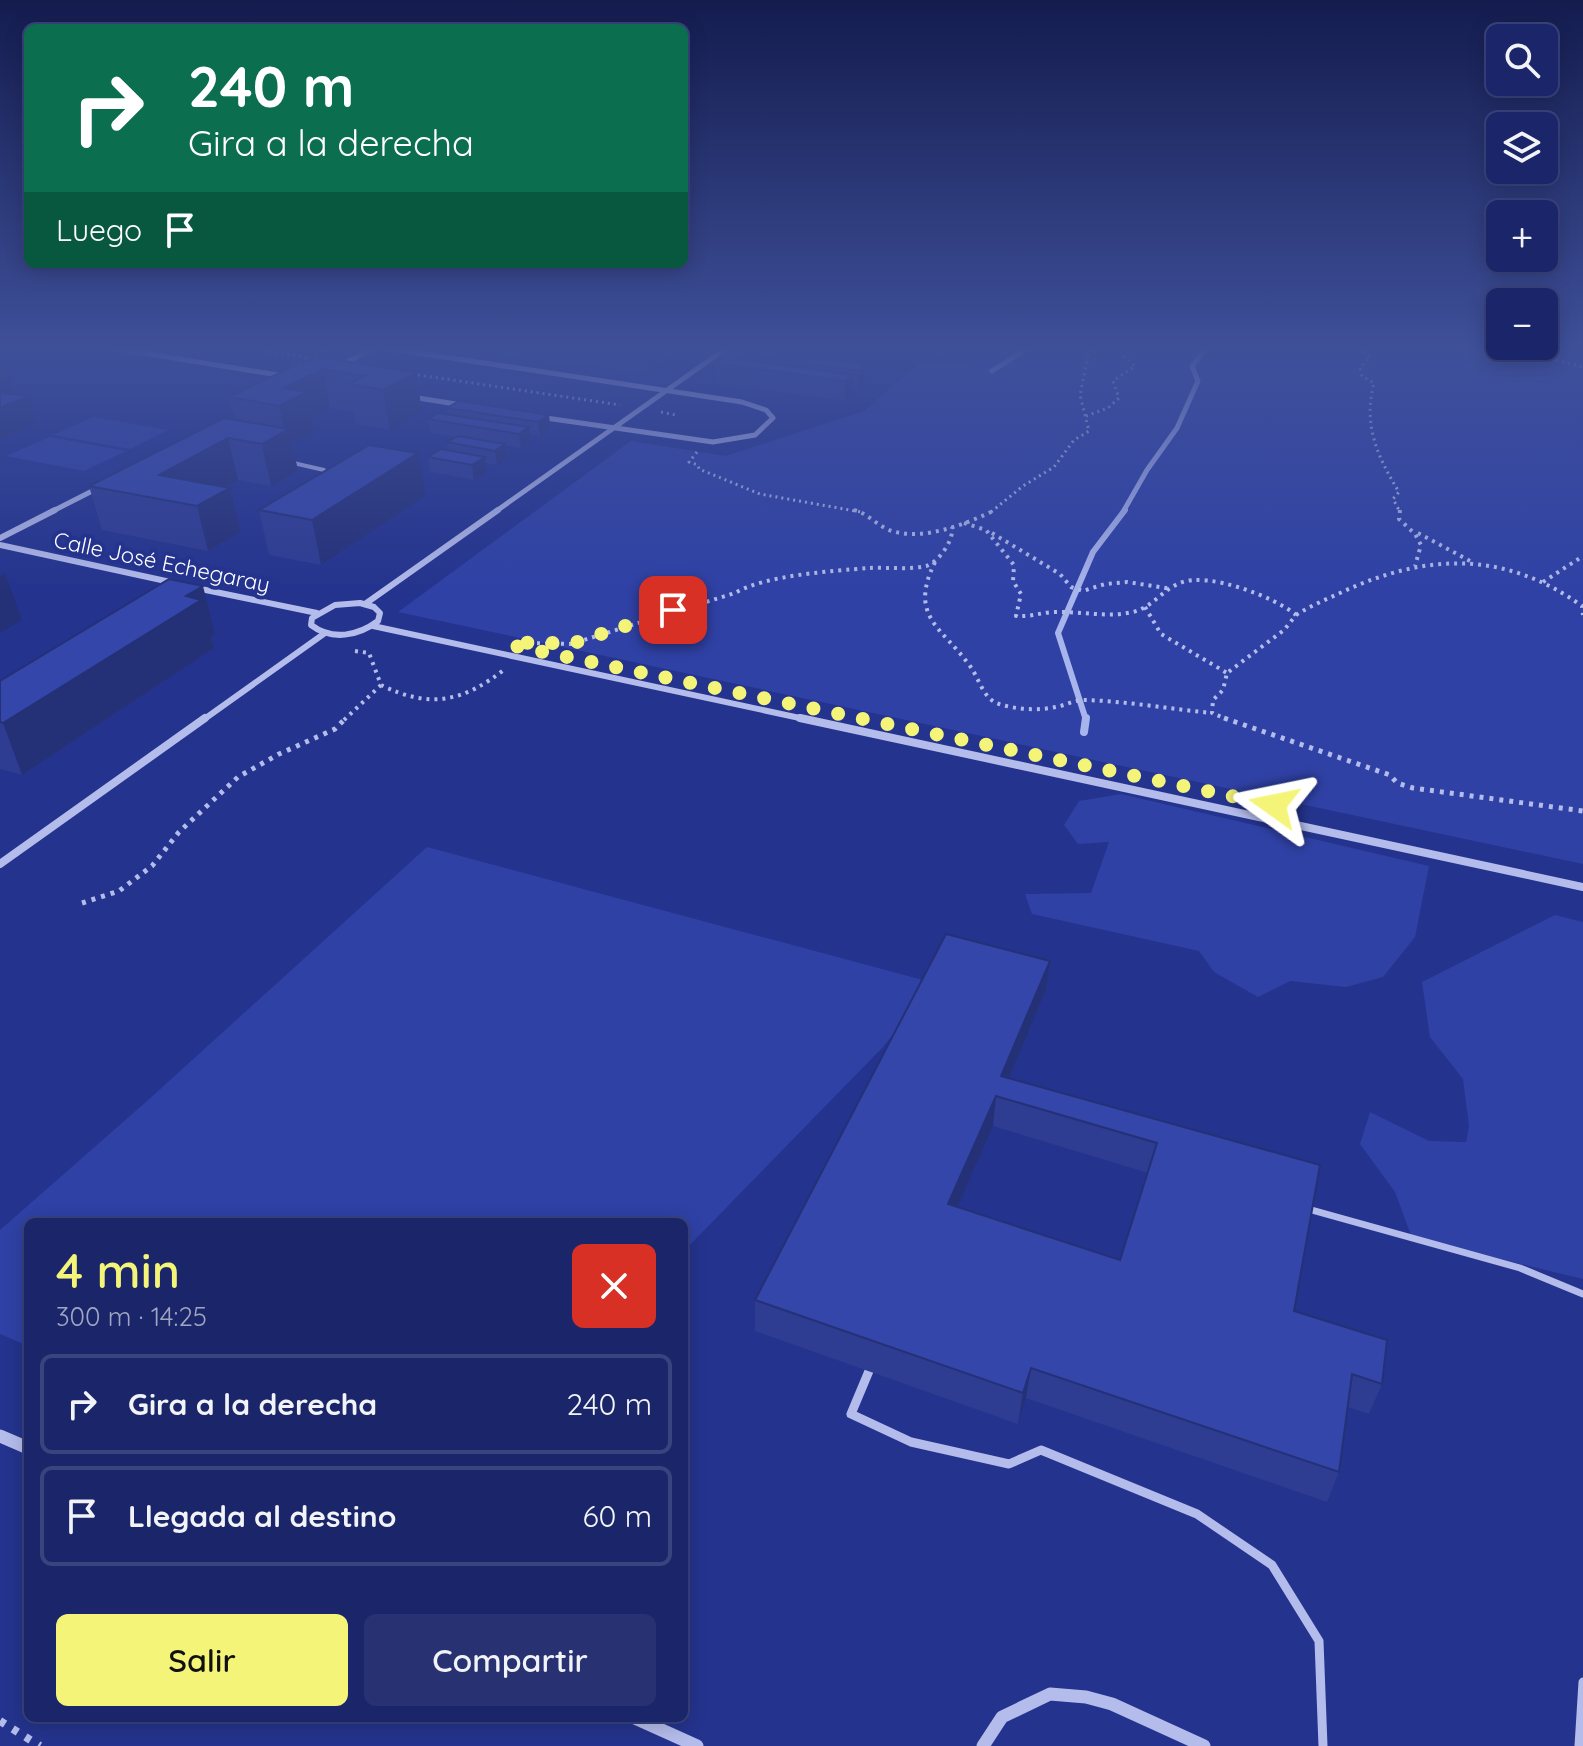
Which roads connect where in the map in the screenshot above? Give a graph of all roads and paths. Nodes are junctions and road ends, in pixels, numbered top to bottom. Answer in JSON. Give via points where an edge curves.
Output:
{"nodes":[{"id":1,"x":613,"y":428,"type":"edge"},
{"id":2,"x":616,"y":428,"type":"edge"},
{"id":3,"x":764,"y":428,"type":"edge"},
{"id":4,"x":1088,"y":428,"type":"edge"},
{"id":5,"x":1371,"y":428,"type":"edge"},
{"id":6,"x":705,"y":441,"type":"junction"},
{"id":7,"x":276,"y":459,"type":"edge"},
{"id":8,"x":328,"y":477,"type":"edge"},
{"id":9,"x":107,"y":484,"type":"edge"},
{"id":10,"x":964,"y":523,"type":"junction"},
{"id":11,"x":952,"y":527,"type":"junction"},
{"id":12,"x":1414,"y":530,"type":"junction"},
{"id":13,"x":987,"y":531,"type":"junction"},
{"id":14,"x":0,"y":538,"type":"edge"},
{"id":15,"x":0,"y":545,"type":"edge"},
{"id":16,"x":1583,"y":556,"type":"edge"},
{"id":17,"x":935,"y":561,"type":"junction"},
{"id":18,"x":1475,"y":563,"type":"junction"},
{"id":19,"x":1415,"y":566,"type":"junction"},
{"id":20,"x":1543,"y":582,"type":"junction"},
{"id":21,"x":197,"y":588,"type":"junction"},
{"id":22,"x":1172,"y":589,"type":"junction"},
{"id":23,"x":184,"y":596,"type":"edge"},
{"id":24,"x":365,"y":604,"type":"junction"},
{"id":25,"x":1145,"y":607,"type":"junction"},
{"id":26,"x":317,"y":613,"type":"junction"},
{"id":27,"x":1296,"y":615,"type":"junction"},
{"id":28,"x":1583,"y":615,"type":"edge"},
{"id":29,"x":373,"y":626,"type":"junction"},
{"id":30,"x":325,"y":633,"type":"junction"},
{"id":31,"x":518,"y":644,"type":"dead end"},
{"id":32,"x":525,"y":648,"type":"dead end"},
{"id":33,"x":351,"y":651,"type":"dead end"},
{"id":34,"x":540,"y":651,"type":"dead end"},
{"id":35,"x":518,"y":658,"type":"junction"},
{"id":36,"x":1227,"y":673,"type":"junction"},
{"id":37,"x":381,"y":685,"type":"junction"},
{"id":38,"x":1212,"y":713,"type":"junction"},
{"id":39,"x":1583,"y":811,"type":"edge"},
{"id":40,"x":0,"y":864,"type":"edge"},
{"id":41,"x":1583,"y":887,"type":"edge"},
{"id":42,"x":82,"y":903,"type":"dead end"},
{"id":43,"x":1308,"y":1209,"type":"edge"},
{"id":44,"x":1583,"y":1294,"type":"edge"},
{"id":45,"x":869,"y":1371,"type":"dead end"},
{"id":46,"x":0,"y":1436,"type":"edge"},
{"id":47,"x":24,"y":1446,"type":"edge"},
{"id":48,"x":1583,"y":1682,"type":"edge"},
{"id":49,"x":0,"y":1721,"type":"edge"},
{"id":50,"x":644,"y":1722,"type":"edge"},
{"id":51,"x":40,"y":1746,"type":"edge"},
{"id":52,"x":697,"y":1746,"type":"edge"},
{"id":53,"x":983,"y":1746,"type":"edge"},
{"id":54,"x":1204,"y":1746,"type":"edge"},
{"id":55,"x":1323,"y":1746,"type":"edge"},
{"id":56,"x":1579,"y":1746,"type":"edge"}],
"edges":[{"from":1,"to":24,"type":"street"},
{"from":2,"to":6,"type":"street"},
{"from":3,"to":6,"type":"street","via":[[746,438]]},
{"from":4,"to":10,"type":"path","via":[[1054,467],[994,511]]},
{"from":5,"to":12,"type":"path","via":[[1382,464],[1399,492],[1393,499],[1399,519]]},
{"from":6,"to":11,"type":"path","via":[[689,462],[725,482],[760,494],[859,511],[892,531]]},
{"from":7,"to":8,"type":"lane","via":[[324,470]]},
{"from":9,"to":14,"type":"street"},
{"from":10,"to":11,"type":"path"},
{"from":10,"to":13,"type":"path"},
{"from":11,"to":17,"type":"path","via":[[953,534]]},
{"from":12,"to":18,"type":"path"},
{"from":12,"to":19,"type":"path","via":[[1423,550]]},
{"from":13,"to":22,"type":"path","via":[[1083,591],[1128,582]]},
{"from":13,"to":25,"type":"path","via":[[1014,565],[1013,581],[1021,594],[1016,616],[1099,616]]},
{"from":15,"to":21,"type":"street","name":"Calle José Echegaray"},
{"from":16,"to":20,"type":"path"},
{"from":17,"to":31,"type":"path","via":[[752,583],[735,593],[571,644]]},
{"from":17,"to":38,"type":"path","via":[[924,600],[933,626],[972,668],[995,703],[1025,709],[1080,700]]},
{"from":18,"to":19,"type":"path"},
{"from":18,"to":20,"type":"path","via":[[1501,565]]},
{"from":19,"to":27,"type":"path","via":[[1358,581]]},
{"from":20,"to":28,"type":"path","via":[[1567,593],[1582,606]]},
{"from":21,"to":23,"type":"lane"},
{"from":21,"to":26,"type":"street","name":"Calle José Echegaray"},
{"from":22,"to":25,"type":"path"},
{"from":22,"to":27,"type":"path","via":[[1187,580],[1206,579],[1268,599]]},
{"from":24,"to":26,"type":"street","via":[[343,604]]},
{"from":24,"to":29,"type":"street","via":[[380,613]]},
{"from":25,"to":36,"type":"path","via":[[1161,634]]},
{"from":26,"to":30,"type":"street","via":[[311,625]]},
{"from":27,"to":36,"type":"path","via":[[1263,648]]},
{"from":29,"to":30,"type":"street","via":[[354,633]]},
{"from":29,"to":35,"type":"street"},
{"from":30,"to":40,"type":"street"},
{"from":32,"to":34,"type":"path"},
{"from":33,"to":37,"type":"path","via":[[369,653]]},
{"from":35,"to":37,"type":"path","via":[[480,688],[435,701],[416,701]]},
{"from":35,"to":41,"type":"street"},
{"from":36,"to":38,"type":"path"},
{"from":37,"to":42,"type":"path","via":[[335,729],[238,777],[179,832],[152,866],[119,891]]},
{"from":38,"to":39,"type":"path","via":[[1390,775],[1413,788]]},
{"from":43,"to":44,"type":"lane","via":[[1520,1268]]},
{"from":45,"to":55,"type":"lane","via":[[851,1414],[911,1442],[1009,1464],[1041,1450],[1197,1514],[1272,1565],[1319,1641]]},
{"from":46,"to":47,"type":"street"},
{"from":48,"to":56,"type":"lane"},
{"from":49,"to":51,"type":"path"},
{"from":50,"to":52,"type":"street"},
{"from":53,"to":54,"type":"street","via":[[1002,1717],[1050,1694],[1112,1704]]}]}
